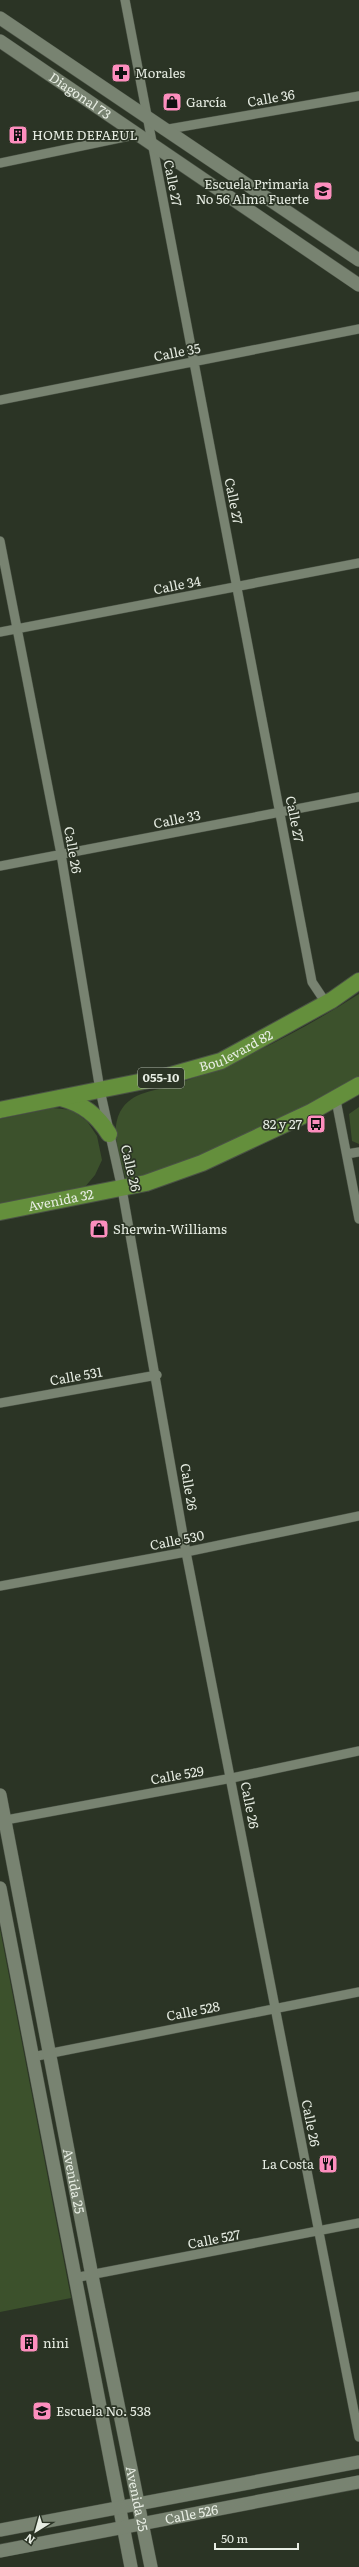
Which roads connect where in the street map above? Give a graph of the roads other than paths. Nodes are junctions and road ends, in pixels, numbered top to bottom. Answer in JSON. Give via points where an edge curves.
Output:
{"nodes":[{"id":1,"x":125,"y":0,"type":"edge"},
{"id":2,"x":0,"y":18,"type":"edge"},
{"id":3,"x":0,"y":41,"type":"edge"},
{"id":4,"x":359,"y":96,"type":"edge"},
{"id":5,"x":148,"y":118,"type":"junction"},
{"id":6,"x":166,"y":130,"type":"junction"},
{"id":7,"x":147,"y":137,"type":"junction"},
{"id":8,"x":0,"y":163,"type":"edge"},
{"id":9,"x":359,"y":260,"type":"edge"},
{"id":10,"x":359,"y":285,"type":"edge"},
{"id":11,"x":359,"y":330,"type":"edge"},
{"id":12,"x":194,"y":362,"type":"junction"},
{"id":13,"x":0,"y":400,"type":"edge"},
{"id":14,"x":0,"y":541,"type":"edge"},
{"id":15,"x":359,"y":563,"type":"edge"},
{"id":16,"x":237,"y":587,"type":"junction"},
{"id":17,"x":17,"y":629,"type":"junction"},
{"id":18,"x":0,"y":632,"type":"edge"},
{"id":19,"x":359,"y":797,"type":"edge"},
{"id":20,"x":280,"y":812,"type":"junction"},
{"id":21,"x":61,"y":854,"type":"junction"},
{"id":22,"x":0,"y":866,"type":"edge"},
{"id":23,"x":359,"y":981,"type":"edge"},
{"id":24,"x":326,"y":1003,"type":"junction"},
{"id":25,"x":359,"y":1085,"type":"edge"},
{"id":26,"x":100,"y":1090,"type":"junction"},
{"id":27,"x":61,"y":1098,"type":"junction"},
{"id":28,"x":336,"y":1100,"type":"junction"},
{"id":29,"x":0,"y":1110,"type":"edge"},
{"id":30,"x":110,"y":1134,"type":"junction"},
{"id":31,"x":359,"y":1152,"type":"edge"},
{"id":32,"x":347,"y":1154,"type":"junction"},
{"id":33,"x":122,"y":1189,"type":"junction"},
{"id":34,"x":0,"y":1212,"type":"edge"},
{"id":35,"x":359,"y":1219,"type":"edge"},
{"id":36,"x":157,"y":1375,"type":"junction"},
{"id":37,"x":0,"y":1403,"type":"edge"},
{"id":38,"x":359,"y":1516,"type":"edge"},
{"id":39,"x":186,"y":1552,"type":"junction"},
{"id":40,"x":0,"y":1586,"type":"edge"},
{"id":41,"x":359,"y":1751,"type":"edge"},
{"id":42,"x":232,"y":1778,"type":"junction"},
{"id":43,"x":0,"y":1795,"type":"edge"},
{"id":44,"x":3,"y":1820,"type":"edge"},
{"id":45,"x":0,"y":1888,"type":"edge"},
{"id":46,"x":359,"y":1992,"type":"edge"},
{"id":47,"x":276,"y":2008,"type":"junction"},
{"id":48,"x":48,"y":2053,"type":"junction"},
{"id":49,"x":32,"y":2056,"type":"junction"},
{"id":50,"x":359,"y":2223,"type":"edge"},
{"id":51,"x":319,"y":2232,"type":"junction"},
{"id":52,"x":92,"y":2276,"type":"junction"},
{"id":53,"x":74,"y":2278,"type":"junction"},
{"id":54,"x":359,"y":2437,"type":"edge"},
{"id":55,"x":359,"y":2462,"type":"edge"},
{"id":56,"x":359,"y":2482,"type":"edge"},
{"id":57,"x":138,"y":2502,"type":"junction"},
{"id":58,"x":120,"y":2507,"type":"junction"},
{"id":59,"x":143,"y":2523,"type":"junction"},
{"id":60,"x":124,"y":2528,"type":"junction"},
{"id":61,"x":0,"y":2530,"type":"edge"},
{"id":62,"x":0,"y":2551,"type":"edge"},
{"id":63,"x":131,"y":2567,"type":"edge"},
{"id":64,"x":151,"y":2567,"type":"edge"}],
"edges":[{"from":1,"to":5,"type":"street","name":"Calle 27"},
{"from":2,"to":5,"type":"main road","name":"Diagonal 73"},
{"from":3,"to":7,"type":"main road","name":"Diagonal 73"},
{"from":4,"to":6,"type":"street","name":"Calle 36"},
{"from":5,"to":6,"type":"main road","name":"Diagonal 73"},
{"from":5,"to":7,"type":"street","name":"Calle 27"},
{"from":6,"to":7,"type":"street","name":"Calle 36"},
{"from":6,"to":9,"type":"main road","name":"Diagonal 73"},
{"from":7,"to":8,"type":"street","name":"Calle 36"},
{"from":7,"to":10,"type":"main road","name":"Diagonal 73"},
{"from":7,"to":12,"type":"street","name":"Calle 27"},
{"from":11,"to":12,"type":"street","name":"Calle 35"},
{"from":12,"to":13,"type":"street","name":"Calle 35"},
{"from":12,"to":16,"type":"street","name":"Calle 27"},
{"from":14,"to":17,"type":"street","name":"Calle 26"},
{"from":15,"to":16,"type":"street","name":"Calle 34"},
{"from":16,"to":17,"type":"street","name":"Calle 34"},
{"from":16,"to":20,"type":"street","name":"Calle 27"},
{"from":17,"to":18,"type":"street","name":"Calle 34"},
{"from":17,"to":21,"type":"street","name":"Calle 26"},
{"from":19,"to":20,"type":"street","name":"Calle 33"},
{"from":20,"to":21,"type":"street","name":"Calle 33"},
{"from":20,"to":24,"type":"street","name":"Calle 27","via":[[312,982]]},
{"from":21,"to":22,"type":"street","name":"Calle 33"},
{"from":21,"to":26,"type":"street","name":"Calle 26"},
{"from":23,"to":24,"type":"highway","name":"Boulevard 82","number":"055-10"},
{"from":24,"to":26,"type":"highway","name":"Boulevard 82","number":"055-10","via":[[221,1061],[164,1077]]},
{"from":25,"to":28,"type":"highway"},
{"from":26,"to":27,"type":"highway","number":"055-10"},
{"from":26,"to":30,"type":"street","name":"Calle 26"},
{"from":27,"to":29,"type":"highway","number":"055-10"},
{"from":27,"to":30,"type":"highway","via":[[91,1111]]},
{"from":28,"to":32,"type":"street"},
{"from":28,"to":33,"type":"highway","via":[[202,1163]]},
{"from":30,"to":33,"type":"street","name":"Calle 26"},
{"from":31,"to":32,"type":"street"},
{"from":32,"to":35,"type":"street"},
{"from":33,"to":34,"type":"highway","name":"Avenida 32"},
{"from":33,"to":36,"type":"street","name":"Calle 26"},
{"from":36,"to":37,"type":"street","name":"Calle 531"},
{"from":36,"to":39,"type":"street","name":"Calle 26"},
{"from":38,"to":39,"type":"street","name":"Calle 530"},
{"from":39,"to":40,"type":"street","name":"Calle 530"},
{"from":39,"to":42,"type":"street","name":"Calle 26"},
{"from":41,"to":42,"type":"street","name":"Calle 529"},
{"from":42,"to":44,"type":"street","name":"Calle 529"},
{"from":42,"to":47,"type":"street","name":"Calle 26"},
{"from":43,"to":44,"type":"main road","name":"Avenida 25"},
{"from":44,"to":48,"type":"main road","name":"Avenida 25"},
{"from":45,"to":49,"type":"main road","name":"Avenida 25"},
{"from":46,"to":47,"type":"street","name":"Calle 528"},
{"from":47,"to":48,"type":"street","name":"Calle 528"},
{"from":47,"to":51,"type":"street","name":"Calle 26"},
{"from":48,"to":49,"type":"street","name":"Calle 528"},
{"from":48,"to":52,"type":"main road","name":"Avenida 25"},
{"from":49,"to":53,"type":"main road","name":"Avenida 25"},
{"from":50,"to":51,"type":"street","name":"Calle 527"},
{"from":51,"to":52,"type":"street","name":"Calle 527"},
{"from":51,"to":54,"type":"street","name":"Calle 26"},
{"from":52,"to":53,"type":"street","name":"Calle 527"},
{"from":52,"to":57,"type":"main road","name":"Avenida 25"},
{"from":53,"to":58,"type":"main road","name":"Avenida 25"},
{"from":55,"to":57,"type":"main road","name":"Calle 526"},
{"from":56,"to":59,"type":"main road","name":"Calle 526"},
{"from":57,"to":58,"type":"main road","name":"Calle 526"},
{"from":57,"to":59,"type":"main road","name":"Avenida 25"},
{"from":58,"to":60,"type":"main road","name":"Avenida 25"},
{"from":58,"to":61,"type":"main road","name":"Calle 526"},
{"from":59,"to":60,"type":"main road","name":"Calle 526"},
{"from":59,"to":64,"type":"main road","name":"Avenida 25"},
{"from":60,"to":62,"type":"main road","name":"Calle 526"},
{"from":60,"to":63,"type":"main road","name":"Avenida 25"}]}
